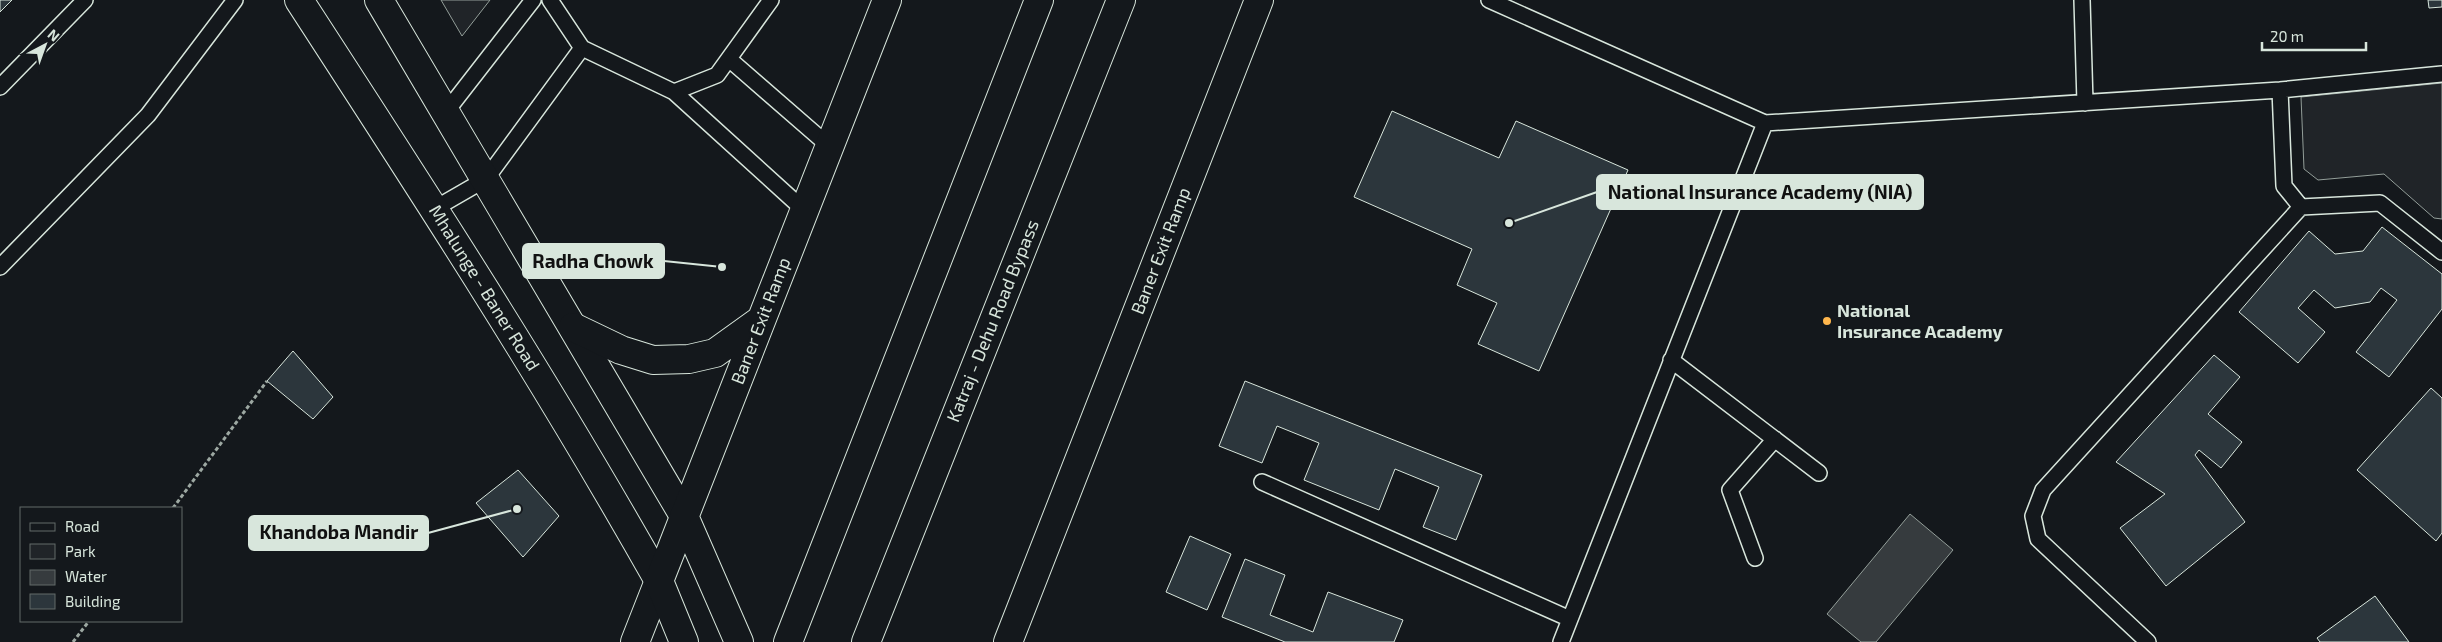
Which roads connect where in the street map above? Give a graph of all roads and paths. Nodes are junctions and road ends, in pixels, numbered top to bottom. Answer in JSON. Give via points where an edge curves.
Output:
{"nodes":[{"id":1,"x":85,"y":0,"type":"edge"},
{"id":2,"x":235,"y":0,"type":"edge"},
{"id":3,"x":299,"y":0,"type":"edge"},
{"id":4,"x":379,"y":0,"type":"edge"},
{"id":5,"x":533,"y":0,"type":"edge"},
{"id":6,"x":550,"y":0,"type":"edge"},
{"id":7,"x":771,"y":0,"type":"edge"},
{"id":8,"x":887,"y":0,"type":"edge"},
{"id":9,"x":1039,"y":0,"type":"edge"},
{"id":10,"x":1120,"y":0,"type":"edge"},
{"id":11,"x":1259,"y":0,"type":"edge"},
{"id":12,"x":1489,"y":0,"type":"edge"},
{"id":13,"x":2082,"y":0,"type":"edge"},
{"id":14,"x":582,"y":48,"type":"junction"},
{"id":15,"x":729,"y":59,"type":"junction"},
{"id":16,"x":2442,"y":74,"type":"edge"},
{"id":17,"x":0,"y":87,"type":"edge"},
{"id":18,"x":2280,"y":90,"type":"junction"},
{"id":19,"x":674,"y":92,"type":"junction"},
{"id":20,"x":2085,"y":103,"type":"junction"},
{"id":21,"x":446,"y":112,"type":"junction"},
{"id":22,"x":1764,"y":123,"type":"junction"},
{"id":23,"x":830,"y":146,"type":"junction"},
{"id":24,"x":486,"y":179,"type":"junction"},
{"id":25,"x":2301,"y":206,"type":"junction"},
{"id":26,"x":434,"y":209,"type":"junction"},
{"id":27,"x":804,"y":210,"type":"junction"},
{"id":28,"x":2442,"y":252,"type":"edge"},
{"id":29,"x":0,"y":267,"type":"edge"},
{"id":30,"x":761,"y":320,"type":"junction"},
{"id":31,"x":573,"y":326,"type":"junction"},
{"id":32,"x":1671,"y":360,"type":"junction"},
{"id":33,"x":267,"y":381,"type":"dead end"},
{"id":34,"x":1775,"y":440,"type":"junction"},
{"id":35,"x":1819,"y":473,"type":"dead end"},
{"id":36,"x":1262,"y":482,"type":"dead end"},
{"id":37,"x":174,"y":507,"type":"edge"},
{"id":38,"x":684,"y":516,"type":"junction"},
{"id":39,"x":1755,"y":558,"type":"dead end"},
{"id":40,"x":659,"y":581,"type":"junction"},
{"id":41,"x":1570,"y":619,"type":"junction"},
{"id":42,"x":88,"y":622,"type":"edge"},
{"id":43,"x":73,"y":642,"type":"edge"},
{"id":44,"x":635,"y":642,"type":"edge"},
{"id":45,"x":684,"y":642,"type":"edge"},
{"id":46,"x":738,"y":642,"type":"edge"},
{"id":47,"x":788,"y":642,"type":"edge"},
{"id":48,"x":866,"y":642,"type":"edge"},
{"id":49,"x":1008,"y":642,"type":"edge"},
{"id":50,"x":1561,"y":642,"type":"edge"},
{"id":51,"x":2148,"y":642,"type":"edge"}],
"edges":[{"from":1,"to":17,"type":"lane"},
{"from":2,"to":29,"type":"lane","via":[[148,115]]},
{"from":3,"to":26,"type":"main road","name":"Mhalunge - Baner Road"},
{"from":4,"to":21,"type":"main road"},
{"from":5,"to":21,"type":"lane"},
{"from":6,"to":14,"type":"lane"},
{"from":7,"to":15,"type":"lane"},
{"from":8,"to":23,"type":"main road","name":"Baner Exit Ramp"},
{"from":9,"to":47,"type":"main road"},
{"from":10,"to":48,"type":"main road","name":"Katraj - Dehu Road Bypass"},
{"from":11,"to":49,"type":"main road","name":"Baner Exit Ramp"},
{"from":12,"to":22,"type":"lane"},
{"from":13,"to":20,"type":"lane"},
{"from":14,"to":19,"type":"lane"},
{"from":14,"to":24,"type":"lane"},
{"from":15,"to":19,"type":"lane","via":[[717,75]]},
{"from":15,"to":23,"type":"lane"},
{"from":16,"to":18,"type":"lane"},
{"from":18,"to":20,"type":"lane"},
{"from":18,"to":25,"type":"lane","via":[[2284,186]]},
{"from":19,"to":27,"type":"lane"},
{"from":20,"to":22,"type":"lane"},
{"from":21,"to":24,"type":"main road"},
{"from":22,"to":32,"type":"lane"},
{"from":23,"to":27,"type":"main road","name":"Baner Exit Ramp"},
{"from":24,"to":26,"type":"lane"},
{"from":24,"to":31,"type":"main road"},
{"from":25,"to":28,"type":"lane","via":[[2380,203]]},
{"from":25,"to":51,"type":"lane","via":[[2043,490],[2033,516],[2038,539]]},
{"from":26,"to":40,"type":"main road","name":"Mhalunge - Baner Road","via":[[588,455]]},
{"from":27,"to":30,"type":"main road","name":"Baner Exit Ramp"},
{"from":30,"to":31,"type":"main road","via":[[715,352],[689,359],[653,360],[621,350]]},
{"from":30,"to":38,"type":"main road","name":"Baner Exit Ramp"},
{"from":31,"to":38,"type":"main road"},
{"from":32,"to":34,"type":"lane"},
{"from":32,"to":41,"type":"lane"},
{"from":33,"to":37,"type":"path"},
{"from":34,"to":35,"type":"lane"},
{"from":34,"to":39,"type":"lane","via":[[1730,490]]},
{"from":36,"to":41,"type":"lane"},
{"from":38,"to":40,"type":"main road","name":"Baner Exit Ramp"},
{"from":38,"to":46,"type":"main road"},
{"from":40,"to":44,"type":"main road","name":"Baner Exit Ramp"},
{"from":40,"to":45,"type":"main road","name":"Mhalunge - Baner Road"},
{"from":41,"to":50,"type":"lane"},
{"from":42,"to":43,"type":"path"}]}
